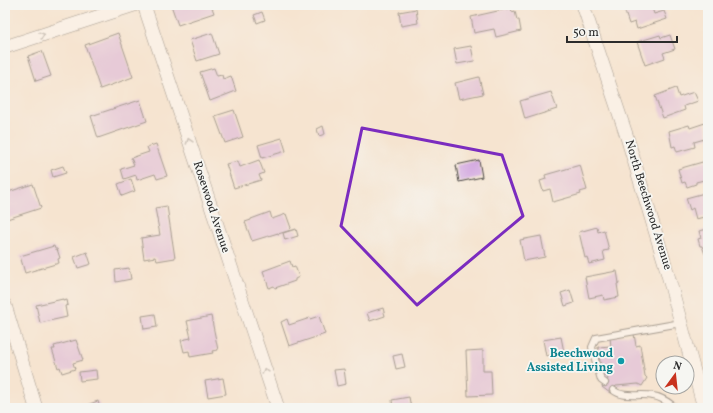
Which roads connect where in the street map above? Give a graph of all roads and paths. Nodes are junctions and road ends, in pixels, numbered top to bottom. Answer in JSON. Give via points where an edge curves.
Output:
{"nodes":[{"id":1,"x":134,"y":5,"type":"edge"},
{"id":2,"x":144,"y":5,"type":"edge"},
{"id":3,"x":583,"y":5,"type":"edge"},
{"id":4,"x":5,"y":47,"type":"edge"},
{"id":5,"x":5,"y":305,"type":"edge"},
{"id":6,"x":681,"y":323,"type":"junction"},
{"id":7,"x":605,"y":383,"type":"dead end"},
{"id":8,"x":613,"y":390,"type":"dead end"},
{"id":9,"x":36,"y":408,"type":"edge"},
{"id":10,"x":278,"y":408,"type":"edge"},
{"id":11,"x":676,"y":408,"type":"edge"},
{"id":12,"x":704,"y":408,"type":"edge"}],
"edges":[{"from":4,"to":1,"type":"street","one_way":true},
{"from":10,"to":2,"type":"street","name":"Rosewood Avenue","one_way":true},
{"from":3,"to":6,"type":"street","name":"North Beechwood Avenue","via":[[626,134],[666,264]]},
{"from":5,"to":9,"type":"street"},
{"from":6,"to":7,"type":"lane","via":[[596,338],[592,347],[601,380]]},
{"from":6,"to":12,"type":"street","name":"North Beechwood Avenue"},
{"from":8,"to":11,"type":"lane","via":[[630,395],[654,396]]}]}
